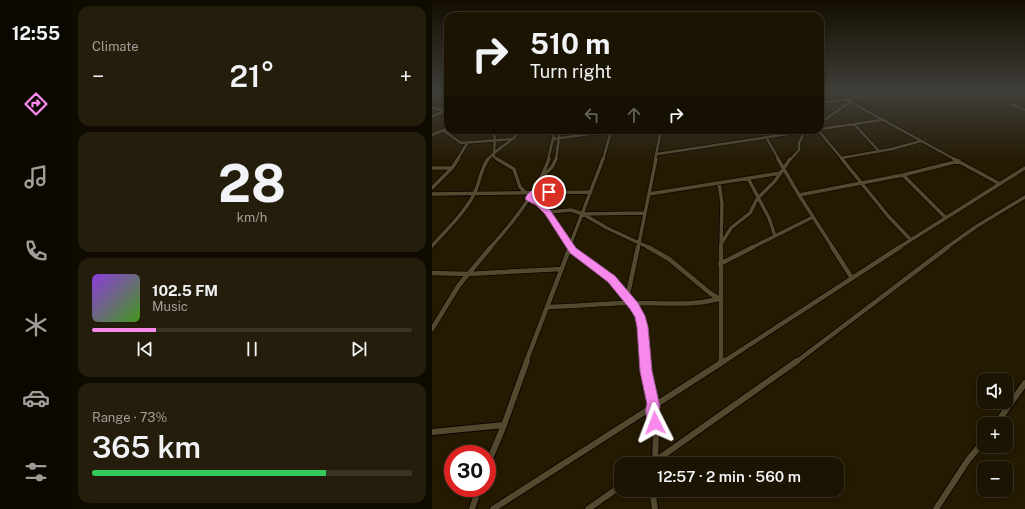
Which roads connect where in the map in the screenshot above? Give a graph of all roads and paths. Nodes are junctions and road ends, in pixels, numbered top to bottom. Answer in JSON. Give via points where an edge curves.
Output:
{"nodes":[{"id":1,"x":873,"y":115,"type":"edge"},
{"id":2,"x":882,"y":120,"type":"junction"},
{"id":3,"x":854,"y":124,"type":"junction"},
{"id":4,"x":824,"y":129,"type":"edge"},
{"id":5,"x":443,"y":130,"type":"edge"},
{"id":6,"x":448,"y":134,"type":"edge"},
{"id":7,"x":493,"y":134,"type":"edge"},
{"id":8,"x":516,"y":134,"type":"edge"},
{"id":9,"x":554,"y":134,"type":"edge"},
{"id":10,"x":560,"y":134,"type":"edge"},
{"id":11,"x":589,"y":134,"type":"edge"},
{"id":12,"x":610,"y":134,"type":"edge"},
{"id":13,"x":660,"y":134,"type":"edge"},
{"id":14,"x":780,"y":134,"type":"edge"},
{"id":15,"x":804,"y":134,"type":"edge"},
{"id":16,"x":822,"y":134,"type":"edge"},
{"id":17,"x":432,"y":135,"type":"edge"},
{"id":18,"x":766,"y":137,"type":"junction"},
{"id":19,"x":559,"y":138,"type":"junction"},
{"id":20,"x":513,"y":139,"type":"junction"},
{"id":21,"x":553,"y":139,"type":"junction"},
{"id":22,"x":495,"y":140,"type":"junction"},
{"id":23,"x":921,"y":141,"type":"junction"},
{"id":24,"x":468,"y":142,"type":"junction"},
{"id":25,"x":879,"y":151,"type":"junction"},
{"id":26,"x":494,"y":153,"type":"junction"},
{"id":27,"x":657,"y":154,"type":"junction"},
{"id":28,"x":841,"y":158,"type":"junction"},
{"id":29,"x":959,"y":161,"type":"junction"},
{"id":30,"x":432,"y":168,"type":"edge"},
{"id":31,"x":452,"y":168,"type":"junction"},
{"id":32,"x":1024,"y":170,"type":"edge"},
{"id":33,"x":783,"y":171,"type":"junction"},
{"id":34,"x":903,"y":175,"type":"junction"},
{"id":35,"x":541,"y":177,"type":"junction"},
{"id":36,"x":748,"y":178,"type":"junction"},
{"id":37,"x":719,"y":183,"type":"junction"},
{"id":38,"x":863,"y":183,"type":"junction"},
{"id":39,"x":1000,"y":184,"type":"junction"},
{"id":40,"x":432,"y":188,"type":"edge"},
{"id":41,"x":591,"y":192,"type":"junction"},
{"id":42,"x":474,"y":193,"type":"junction"},
{"id":43,"x":526,"y":193,"type":"junction"},
{"id":44,"x":533,"y":193,"type":"junction"},
{"id":45,"x":432,"y":194,"type":"edge"},
{"id":46,"x":650,"y":194,"type":"junction"},
{"id":47,"x":799,"y":195,"type":"junction"},
{"id":48,"x":759,"y":197,"type":"junction"},
{"id":49,"x":1025,"y":197,"type":"edge"},
{"id":50,"x":529,"y":198,"type":"junction"},
{"id":51,"x":548,"y":212,"type":"junction"},
{"id":52,"x":645,"y":213,"type":"junction"},
{"id":53,"x":583,"y":214,"type":"junction"},
{"id":54,"x":812,"y":217,"type":"junction"},
{"id":55,"x":946,"y":218,"type":"junction"},
{"id":56,"x":775,"y":236,"type":"junction"},
{"id":57,"x":911,"y":240,"type":"junction"},
{"id":58,"x":640,"y":243,"type":"junction"},
{"id":59,"x":720,"y":244,"type":"junction"},
{"id":60,"x":432,"y":246,"type":"edge"},
{"id":61,"x":570,"y":246,"type":"junction"},
{"id":62,"x":720,"y":264,"type":"junction"},
{"id":63,"x":562,"y":269,"type":"junction"},
{"id":64,"x":432,"y":274,"type":"edge"},
{"id":65,"x":467,"y":274,"type":"junction"},
{"id":66,"x":852,"y":278,"type":"junction"},
{"id":67,"x":626,"y":300,"type":"junction"},
{"id":68,"x":720,"y":300,"type":"junction"},
{"id":69,"x":632,"y":303,"type":"junction"},
{"id":70,"x":548,"y":307,"type":"junction"},
{"id":71,"x":432,"y":329,"type":"edge"},
{"id":72,"x":721,"y":363,"type":"junction"},
{"id":73,"x":1025,"y":383,"type":"edge"},
{"id":74,"x":653,"y":408,"type":"junction"},
{"id":75,"x":1001,"y":417,"type":"edge"},
{"id":76,"x":504,"y":425,"type":"junction"},
{"id":77,"x":432,"y":432,"type":"edge"},
{"id":78,"x":496,"y":445,"type":"edge"},
{"id":79,"x":977,"y":449,"type":"edge"},
{"id":80,"x":654,"y":457,"type":"edge"},
{"id":81,"x":662,"y":457,"type":"edge"},
{"id":82,"x":614,"y":491,"type":"edge"},
{"id":83,"x":476,"y":497,"type":"edge"},
{"id":84,"x":653,"y":497,"type":"edge"},
{"id":85,"x":472,"y":509,"type":"edge"},
{"id":86,"x":493,"y":509,"type":"edge"},
{"id":87,"x":588,"y":509,"type":"edge"},
{"id":88,"x":655,"y":509,"type":"edge"},
{"id":89,"x":936,"y":509,"type":"edge"}],
"edges":[{"from":1,"to":2,"type":"street"},
{"from":2,"to":3,"type":"street"},
{"from":2,"to":23,"type":"street"},
{"from":3,"to":4,"type":"street"},
{"from":3,"to":25,"type":"street"},
{"from":5,"to":17,"type":"street"},
{"from":6,"to":24,"type":"street","via":[[457,142]]},
{"from":7,"to":22,"type":"street"},
{"from":8,"to":20,"type":"street"},
{"from":9,"to":21,"type":"street"},
{"from":10,"to":19,"type":"street"},
{"from":11,"to":19,"type":"street"},
{"from":12,"to":41,"type":"street","via":[[606,156]]},
{"from":13,"to":27,"type":"street"},
{"from":14,"to":18,"type":"street"},
{"from":15,"to":33,"type":"street","via":[[799,150]]},
{"from":16,"to":28,"type":"street"},
{"from":18,"to":27,"type":"street"},
{"from":18,"to":33,"type":"street"},
{"from":19,"to":21,"type":"street"},
{"from":19,"to":35,"type":"street","via":[[554,166]]},
{"from":20,"to":22,"type":"street"},
{"from":20,"to":26,"type":"street"},
{"from":21,"to":35,"type":"street","via":[[548,163]]},
{"from":22,"to":24,"type":"street"},
{"from":22,"to":26,"type":"street"},
{"from":23,"to":25,"type":"street"},
{"from":23,"to":29,"type":"street"},
{"from":24,"to":31,"type":"street"},
{"from":25,"to":28,"type":"street"},
{"from":26,"to":42,"type":"street","via":[[484,164]]},
{"from":26,"to":43,"type":"street","via":[[494,158],[515,171],[518,182]]},
{"from":27,"to":46,"type":"street"},
{"from":28,"to":38,"type":"street"},
{"from":29,"to":34,"type":"street"},
{"from":29,"to":39,"type":"street"},
{"from":30,"to":31,"type":"street"},
{"from":31,"to":40,"type":"street"},
{"from":32,"to":39,"type":"street"},
{"from":33,"to":36,"type":"street"},
{"from":33,"to":47,"type":"street"},
{"from":33,"to":48,"type":"street"},
{"from":34,"to":38,"type":"street"},
{"from":34,"to":55,"type":"street"},
{"from":35,"to":44,"type":"street"},
{"from":36,"to":37,"type":"street"},
{"from":36,"to":48,"type":"street"},
{"from":37,"to":46,"type":"street"},
{"from":37,"to":59,"type":"street","via":[[722,203]]},
{"from":38,"to":47,"type":"street"},
{"from":38,"to":57,"type":"street","via":[[889,217]]},
{"from":39,"to":55,"type":"street"},
{"from":41,"to":44,"type":"street"},
{"from":41,"to":53,"type":"street"},
{"from":42,"to":43,"type":"street"},
{"from":42,"to":45,"type":"street"},
{"from":42,"to":60,"type":"street"},
{"from":43,"to":44,"type":"street"},
{"from":44,"to":50,"type":"street"},
{"from":46,"to":52,"type":"street"},
{"from":47,"to":54,"type":"street"},
{"from":48,"to":56,"type":"street"},
{"from":48,"to":59,"type":"street","via":[[750,213],[731,228]]},
{"from":49,"to":81,"type":"street","via":[[977,226],[798,361]]},
{"from":50,"to":51,"type":"street"},
{"from":50,"to":65,"type":"street"},
{"from":51,"to":53,"type":"street","via":[[571,210]]},
{"from":51,"to":61,"type":"street"},
{"from":52,"to":53,"type":"street"},
{"from":52,"to":58,"type":"street"},
{"from":53,"to":58,"type":"street"},
{"from":53,"to":61,"type":"street"},
{"from":54,"to":56,"type":"street"},
{"from":54,"to":66,"type":"street"},
{"from":55,"to":57,"type":"street"},
{"from":56,"to":62,"type":"street"},
{"from":57,"to":66,"type":"street"},
{"from":58,"to":67,"type":"street"},
{"from":58,"to":68,"type":"street","via":[[669,259]]},
{"from":59,"to":62,"type":"street"},
{"from":61,"to":63,"type":"street"},
{"from":61,"to":67,"type":"street","via":[[607,274]]},
{"from":62,"to":68,"type":"street"},
{"from":63,"to":65,"type":"street"},
{"from":63,"to":70,"type":"street"},
{"from":64,"to":65,"type":"street"},
{"from":65,"to":71,"type":"street"},
{"from":66,"to":72,"type":"street"},
{"from":67,"to":69,"type":"street"},
{"from":67,"to":70,"type":"street"},
{"from":68,"to":69,"type":"street"},
{"from":68,"to":72,"type":"street"},
{"from":69,"to":74,"type":"street","via":[[641,320]]},
{"from":70,"to":76,"type":"street"},
{"from":72,"to":74,"type":"street"},
{"from":73,"to":75,"type":"street"},
{"from":74,"to":80,"type":"street","via":[[656,436]]},
{"from":74,"to":86,"type":"street"},
{"from":76,"to":77,"type":"street"},
{"from":76,"to":78,"type":"street"},
{"from":79,"to":89,"type":"street"},
{"from":82,"to":87,"type":"street"},
{"from":83,"to":85,"type":"street"},
{"from":84,"to":88,"type":"street"}]}
